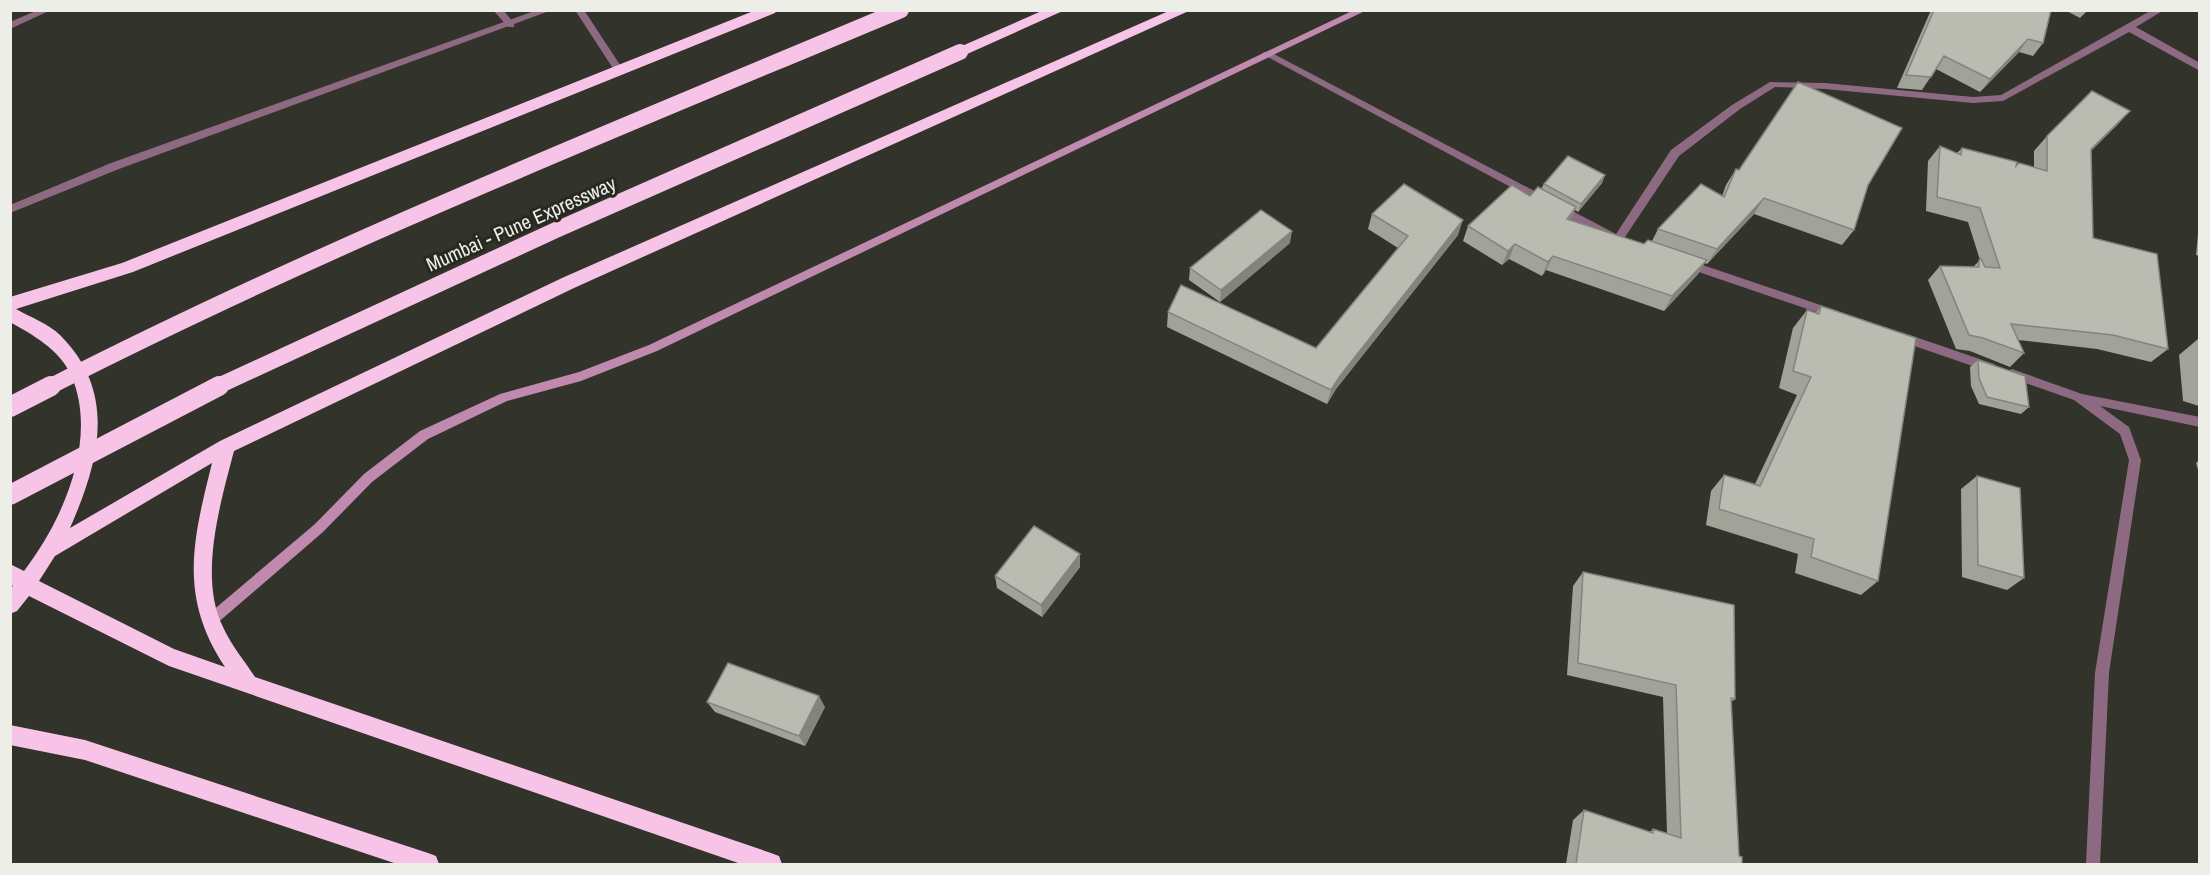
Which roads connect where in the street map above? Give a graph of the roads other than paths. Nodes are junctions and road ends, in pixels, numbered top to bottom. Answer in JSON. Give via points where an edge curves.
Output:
{"nodes":[{"id":1,"x":47,"y":10,"type":"edge"},
{"id":2,"x":497,"y":10,"type":"edge"},
{"id":3,"x":548,"y":10,"type":"edge"},
{"id":4,"x":579,"y":10,"type":"edge"},
{"id":5,"x":770,"y":10,"type":"edge"},
{"id":6,"x":901,"y":10,"type":"edge"},
{"id":7,"x":1058,"y":10,"type":"edge"},
{"id":8,"x":1184,"y":10,"type":"edge"},
{"id":9,"x":1363,"y":10,"type":"edge"},
{"id":10,"x":2160,"y":10,"type":"edge"},
{"id":11,"x":511,"y":25,"type":"junction"},
{"id":12,"x":10,"y":26,"type":"edge"},
{"id":13,"x":2128,"y":27,"type":"junction"},
{"id":14,"x":1267,"y":54,"type":"junction"},
{"id":15,"x":2199,"y":68,"type":"edge"},
{"id":16,"x":618,"y":71,"type":"junction"},
{"id":17,"x":10,"y":209,"type":"edge"},
{"id":18,"x":1673,"y":259,"type":"edge"},
{"id":19,"x":10,"y":304,"type":"edge"},
{"id":20,"x":10,"y":313,"type":"edge"},
{"id":21,"x":1842,"y":316,"type":"edge"},
{"id":22,"x":1887,"y":332,"type":"edge"},
{"id":23,"x":2078,"y":397,"type":"junction"},
{"id":24,"x":10,"y":407,"type":"edge"},
{"id":25,"x":2199,"y":422,"type":"edge"},
{"id":26,"x":226,"y":446,"type":"junction"},
{"id":27,"x":10,"y":495,"type":"edge"},
{"id":28,"x":51,"y":549,"type":"junction"},
{"id":29,"x":10,"y":572,"type":"edge"},
{"id":30,"x":27,"y":585,"type":"junction"},
{"id":31,"x":10,"y":604,"type":"edge"},
{"id":32,"x":210,"y":621,"type":"junction"},
{"id":33,"x":248,"y":684,"type":"junction"},
{"id":34,"x":10,"y":735,"type":"edge"},
{"id":35,"x":428,"y":864,"type":"edge"},
{"id":36,"x":771,"y":864,"type":"edge"},
{"id":37,"x":2093,"y":864,"type":"edge"}],
"edges":[{"from":1,"to":12,"type":"street"},
{"from":2,"to":11,"type":"street"},
{"from":3,"to":11,"type":"street"},
{"from":4,"to":16,"type":"street"},
{"from":5,"to":16,"type":"highway"},
{"from":6,"to":24,"type":"highway","bridge":true,"via":[[514,172],[153,334]]},
{"from":7,"to":27,"type":"highway","name":"Mumbai - Pune Expressway","bridge":true,"via":[[556,230],[193,398]]},
{"from":8,"to":26,"type":"highway","via":[[568,283]]},
{"from":9,"to":14,"type":"street"},
{"from":10,"to":13,"type":"street"},
{"from":11,"to":17,"type":"street","via":[[126,162]]},
{"from":13,"to":14,"type":"street","via":[[2003,98],[1973,100],[1773,84],[1675,153],[1622,242]]},
{"from":13,"to":15,"type":"street"},
{"from":14,"to":32,"type":"street","via":[[653,348],[581,376],[504,397],[424,435],[369,478],[319,528]]},
{"from":16,"to":19,"type":"highway","via":[[127,268]]},
{"from":18,"to":21,"type":"street"},
{"from":20,"to":28,"type":"highway","via":[[46,332],[64,350],[86,394],[89,450],[82,481]]},
{"from":22,"to":23,"type":"street"},
{"from":23,"to":25,"type":"street"},
{"from":23,"to":37,"type":"street","via":[[2125,431],[2135,460],[2102,673]]},
{"from":26,"to":28,"type":"highway"},
{"from":26,"to":32,"type":"highway","via":[[207,522],[203,572]]},
{"from":28,"to":30,"type":"highway"},
{"from":29,"to":30,"type":"highway"},
{"from":30,"to":31,"type":"highway"},
{"from":30,"to":33,"type":"highway","via":[[169,657]]},
{"from":32,"to":33,"type":"highway"},
{"from":33,"to":36,"type":"highway"},
{"from":34,"to":35,"type":"highway","via":[[85,750]]}]}
